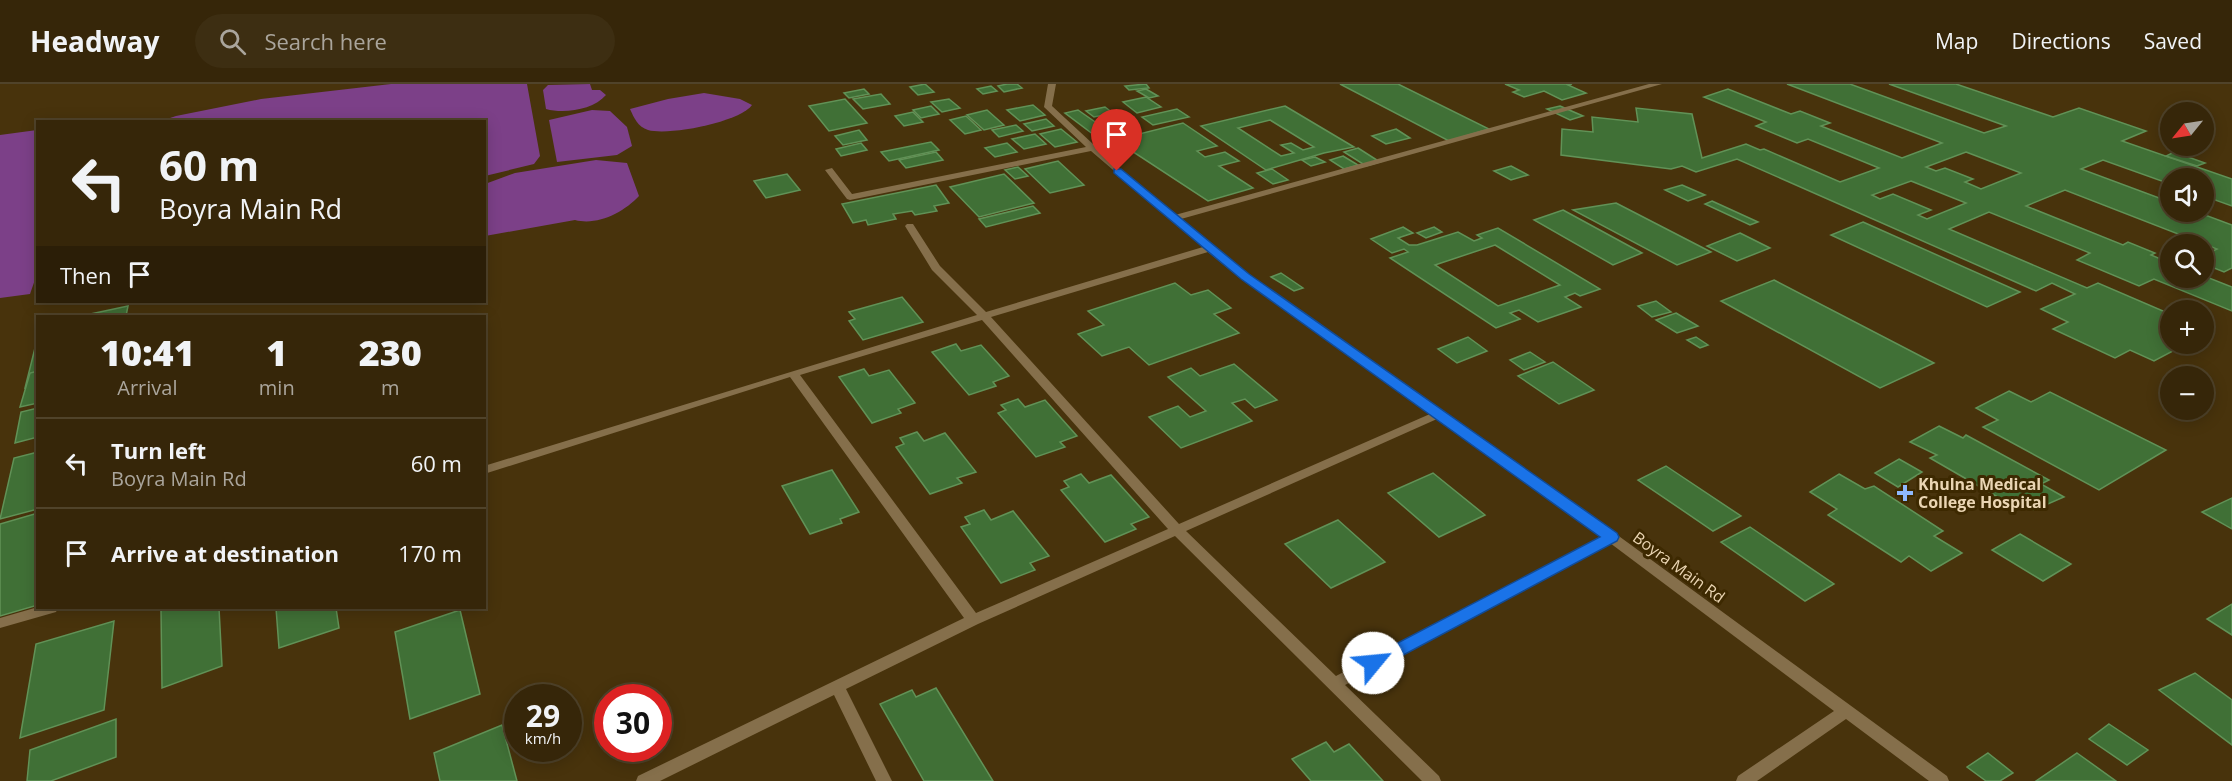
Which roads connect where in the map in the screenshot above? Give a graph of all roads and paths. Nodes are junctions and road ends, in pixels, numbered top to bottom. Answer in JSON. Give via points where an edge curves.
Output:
{"nodes":[{"id":1,"x":1052,"y":84,"type":"edge"},
{"id":2,"x":1658,"y":84,"type":"edge"},
{"id":3,"x":1093,"y":148,"type":"junction"},
{"id":4,"x":829,"y":170,"type":"dead end"},
{"id":5,"x":1174,"y":218,"type":"junction"},
{"id":6,"x":910,"y":226,"type":"dead end"},
{"id":7,"x":1210,"y":248,"type":"junction"},
{"id":8,"x":985,"y":317,"type":"junction"},
{"id":9,"x":793,"y":373,"type":"junction"},
{"id":10,"x":1439,"y":414,"type":"junction"},
{"id":11,"x":486,"y":469,"type":"edge"},
{"id":12,"x":1177,"y":530,"type":"junction"},
{"id":13,"x":1611,"y":537,"type":"junction"},
{"id":14,"x":48,"y":609,"type":"edge"},
{"id":15,"x":973,"y":620,"type":"junction"},
{"id":16,"x":0,"y":624,"type":"edge"},
{"id":17,"x":1334,"y":684,"type":"junction"},
{"id":18,"x":838,"y":688,"type":"junction"},
{"id":19,"x":1846,"y":711,"type":"junction"},
{"id":20,"x":644,"y":781,"type":"edge"},
{"id":21,"x":884,"y":781,"type":"edge"},
{"id":22,"x":1432,"y":781,"type":"edge"},
{"id":23,"x":1744,"y":781,"type":"edge"},
{"id":24,"x":1941,"y":781,"type":"edge"}],
"edges":[{"from":1,"to":3,"type":"street","name":"Boyra Main Rd","via":[[1048,107]]},
{"from":2,"to":5,"type":"street"},
{"from":3,"to":4,"type":"street","via":[[850,197]]},
{"from":3,"to":5,"type":"street","name":"Boyra Main Rd"},
{"from":5,"to":7,"type":"street","name":"Boyra Main Rd"},
{"from":6,"to":8,"type":"street","via":[[936,268]]},
{"from":7,"to":8,"type":"street"},
{"from":7,"to":10,"type":"street","name":"Boyra Main Rd"},
{"from":8,"to":9,"type":"street"},
{"from":8,"to":12,"type":"street"},
{"from":9,"to":11,"type":"street"},
{"from":9,"to":15,"type":"street"},
{"from":10,"to":12,"type":"street"},
{"from":10,"to":13,"type":"street","name":"Boyra Main Rd"},
{"from":12,"to":15,"type":"street"},
{"from":12,"to":17,"type":"street"},
{"from":13,"to":17,"type":"street"},
{"from":13,"to":19,"type":"street","name":"Boyra Main Rd"},
{"from":14,"to":16,"type":"street"},
{"from":15,"to":18,"type":"street"},
{"from":17,"to":22,"type":"street"},
{"from":18,"to":20,"type":"street"},
{"from":18,"to":21,"type":"street"},
{"from":19,"to":23,"type":"street"},
{"from":19,"to":24,"type":"street","name":"Boyra Main Rd"}]}
